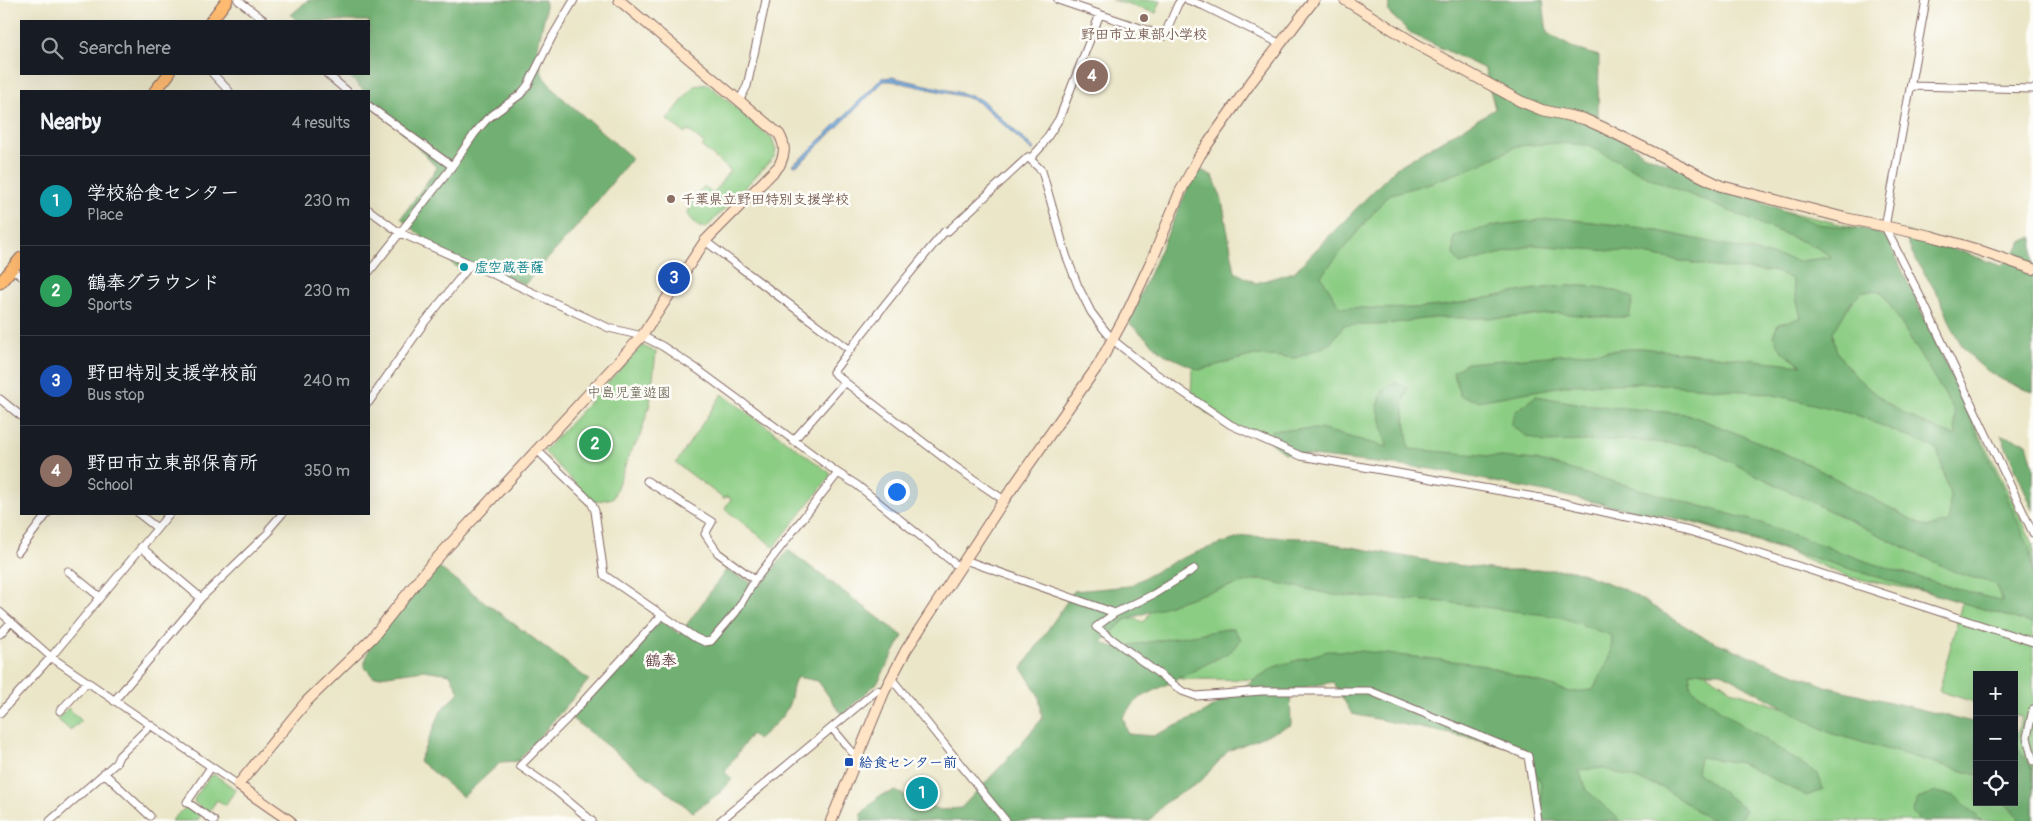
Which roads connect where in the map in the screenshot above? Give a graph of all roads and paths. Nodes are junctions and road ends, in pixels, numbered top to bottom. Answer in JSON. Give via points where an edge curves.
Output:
{"nodes":[{"id":1,"x":227,"y":0,"type":"edge"},
{"id":2,"x":238,"y":0,"type":"edge"},
{"id":3,"x":574,"y":0,"type":"edge"},
{"id":4,"x":618,"y":0,"type":"edge"},
{"id":5,"x":766,"y":0,"type":"edge"},
{"id":6,"x":1058,"y":0,"type":"edge"},
{"id":7,"x":1181,"y":0,"type":"edge"},
{"id":8,"x":1188,"y":0,"type":"edge"},
{"id":9,"x":1314,"y":0,"type":"edge"},
{"id":10,"x":1345,"y":0,"type":"edge"},
{"id":11,"x":1926,"y":0,"type":"edge"},
{"id":12,"x":1100,"y":14,"type":"junction"},
{"id":13,"x":211,"y":20,"type":"edge"},
{"id":14,"x":264,"y":20,"type":"edge"},
{"id":15,"x":1280,"y":44,"type":"junction"},
{"id":16,"x":168,"y":75,"type":"edge"},
{"id":17,"x":214,"y":75,"type":"edge"},
{"id":18,"x":328,"y":75,"type":"edge"},
{"id":19,"x":1911,"y":86,"type":"junction"},
{"id":20,"x":2033,"y":89,"type":"edge"},
{"id":21,"x":156,"y":90,"type":"edge"},
{"id":22,"x":226,"y":90,"type":"edge"},
{"id":23,"x":346,"y":90,"type":"edge"},
{"id":24,"x":740,"y":101,"type":"junction"},
{"id":25,"x":370,"y":107,"type":"edge"},
{"id":26,"x":1030,"y":159,"type":"junction"},
{"id":27,"x":452,"y":166,"type":"junction"},
{"id":28,"x":370,"y":211,"type":"edge"},
{"id":29,"x":1885,"y":227,"type":"junction"},
{"id":30,"x":400,"y":233,"type":"junction"},
{"id":31,"x":705,"y":241,"type":"junction"},
{"id":32,"x":471,"y":264,"type":"junction"},
{"id":33,"x":2033,"y":269,"type":"edge"},
{"id":34,"x":370,"y":271,"type":"edge"},
{"id":35,"x":17,"y":273,"type":"edge"},
{"id":36,"x":0,"y":283,"type":"edge"},
{"id":37,"x":642,"y":336,"type":"junction"},
{"id":38,"x":1113,"y":340,"type":"junction"},
{"id":39,"x":849,"y":350,"type":"junction"},
{"id":40,"x":845,"y":382,"type":"junction"},
{"id":41,"x":0,"y":399,"type":"edge"},
{"id":42,"x":370,"y":401,"type":"edge"},
{"id":43,"x":20,"y":415,"type":"edge"},
{"id":44,"x":794,"y":441,"type":"junction"},
{"id":45,"x":538,"y":451,"type":"junction"},
{"id":46,"x":838,"y":473,"type":"junction"},
{"id":47,"x":646,"y":481,"type":"dead end"},
{"id":48,"x":1004,"y":500,"type":"junction"},
{"id":49,"x":46,"y":515,"type":"edge"},
{"id":50,"x":140,"y":515,"type":"edge"},
{"id":51,"x":168,"y":515,"type":"edge"},
{"id":52,"x":281,"y":515,"type":"edge"},
{"id":53,"x":157,"y":528,"type":"junction"},
{"id":54,"x":2033,"y":533,"type":"edge"},
{"id":55,"x":141,"y":547,"type":"junction"},
{"id":56,"x":18,"y":552,"type":"dead end"},
{"id":57,"x":963,"y":564,"type":"junction"},
{"id":58,"x":1194,"y":569,"type":"dead end"},
{"id":59,"x":68,"y":571,"type":"dead end"},
{"id":60,"x":756,"y":580,"type":"junction"},
{"id":61,"x":100,"y":597,"type":"junction"},
{"id":62,"x":201,"y":598,"type":"junction"},
{"id":63,"x":0,"y":612,"type":"edge"},
{"id":64,"x":1115,"y":613,"type":"junction"},
{"id":65,"x":662,"y":615,"type":"junction"},
{"id":66,"x":11,"y":622,"type":"junction"},
{"id":67,"x":0,"y":634,"type":"edge"},
{"id":68,"x":2033,"y":642,"type":"edge"},
{"id":69,"x":51,"y":657,"type":"junction"},
{"id":70,"x":891,"y":678,"type":"junction"},
{"id":71,"x":87,"y":682,"type":"junction"},
{"id":72,"x":884,"y":692,"type":"junction"},
{"id":73,"x":114,"y":701,"type":"junction"},
{"id":74,"x":2033,"y":709,"type":"edge"},
{"id":75,"x":60,"y":711,"type":"dead end"},
{"id":76,"x":0,"y":713,"type":"edge"},
{"id":77,"x":150,"y":726,"type":"junction"},
{"id":78,"x":832,"y":728,"type":"junction"},
{"id":79,"x":858,"y":755,"type":"junction"},
{"id":80,"x":2033,"y":761,"type":"edge"},
{"id":81,"x":211,"y":767,"type":"junction"},
{"id":82,"x":104,"y":773,"type":"junction"},
{"id":83,"x":238,"y":786,"type":"junction"},
{"id":84,"x":150,"y":816,"type":"dead end"},
{"id":85,"x":204,"y":818,"type":"edge"},
{"id":86,"x":729,"y":818,"type":"edge"},
{"id":87,"x":50,"y":821,"type":"edge"},
{"id":88,"x":214,"y":821,"type":"edge"},
{"id":89,"x":290,"y":821,"type":"edge"},
{"id":90,"x":592,"y":821,"type":"edge"},
{"id":91,"x":720,"y":821,"type":"edge"},
{"id":92,"x":831,"y":821,"type":"edge"},
{"id":93,"x":1006,"y":821,"type":"edge"},
{"id":94,"x":1538,"y":821,"type":"edge"}],
"edges":[{"from":1,"to":13,"type":"main road"},
{"from":2,"to":14,"type":"street"},
{"from":3,"to":27,"type":"street","via":[[528,85],[487,119]]},
{"from":4,"to":24,"type":"street"},
{"from":5,"to":24,"type":"street","via":[[748,86]]},
{"from":6,"to":12,"type":"street"},
{"from":7,"to":12,"type":"street","via":[[1164,36]]},
{"from":8,"to":15,"type":"street"},
{"from":9,"to":15,"type":"street"},
{"from":10,"to":29,"type":"street","via":[[1520,101],[1602,127],[1721,186]]},
{"from":11,"to":19,"type":"street"},
{"from":12,"to":26,"type":"street","via":[[1059,119]]},
{"from":15,"to":38,"type":"street","via":[[1190,172]]},
{"from":16,"to":21,"type":"main road"},
{"from":17,"to":22,"type":"street"},
{"from":18,"to":23,"type":"street"},
{"from":19,"to":20,"type":"street"},
{"from":19,"to":29,"type":"street"},
{"from":24,"to":31,"type":"street","via":[[779,134],[785,149],[784,157],[779,166]]},
{"from":25,"to":27,"type":"street"},
{"from":26,"to":38,"type":"street","via":[[1042,171],[1078,286],[1091,312]]},
{"from":26,"to":39,"type":"street","via":[[1028,157],[946,231]]},
{"from":27,"to":30,"type":"street"},
{"from":28,"to":30,"type":"street"},
{"from":29,"to":33,"type":"street","via":[[1949,241]]},
{"from":29,"to":54,"type":"street"},
{"from":30,"to":32,"type":"street"},
{"from":30,"to":34,"type":"street"},
{"from":31,"to":37,"type":"street"},
{"from":31,"to":39,"type":"street"},
{"from":32,"to":37,"type":"street","via":[[609,328]]},
{"from":32,"to":42,"type":"street","via":[[424,323]]},
{"from":35,"to":36,"type":"main road"},
{"from":37,"to":44,"type":"street","via":[[697,369]]},
{"from":37,"to":45,"type":"street"},
{"from":38,"to":48,"type":"street"},
{"from":38,"to":68,"type":"street","via":[[1149,370],[1231,425],[1301,456],[1546,499],[1689,531]]},
{"from":39,"to":40,"type":"street","via":[[833,372]]},
{"from":40,"to":44,"type":"street"},
{"from":40,"to":48,"type":"street"},
{"from":41,"to":43,"type":"street"},
{"from":44,"to":46,"type":"street"},
{"from":45,"to":65,"type":"street","via":[[591,502],[604,575]]},
{"from":45,"to":83,"type":"street","via":[[429,567],[372,638],[307,701]]},
{"from":46,"to":57,"type":"street"},
{"from":46,"to":60,"type":"street"},
{"from":47,"to":60,"type":"street","via":[[712,522],[705,534],[718,553]]},
{"from":48,"to":57,"type":"street"},
{"from":49,"to":56,"type":"street"},
{"from":50,"to":53,"type":"street"},
{"from":51,"to":53,"type":"street"},
{"from":52,"to":62,"type":"street"},
{"from":53,"to":55,"type":"street"},
{"from":55,"to":61,"type":"street"},
{"from":55,"to":62,"type":"street"},
{"from":57,"to":64,"type":"street"},
{"from":57,"to":70,"type":"street"},
{"from":58,"to":64,"type":"street"},
{"from":59,"to":61,"type":"street"},
{"from":60,"to":65,"type":"street","via":[[736,612],[710,641],[694,637]]},
{"from":61,"to":69,"type":"street"},
{"from":62,"to":73,"type":"street"},
{"from":63,"to":66,"type":"street"},
{"from":64,"to":94,"type":"street","via":[[1096,627],[1182,691],[1196,696],[1262,691],[1370,690],[1528,756]]},
{"from":65,"to":90,"type":"street","via":[[520,766]]},
{"from":66,"to":67,"type":"street"},
{"from":66,"to":69,"type":"street"},
{"from":69,"to":71,"type":"street"},
{"from":69,"to":76,"type":"street"},
{"from":70,"to":72,"type":"street"},
{"from":70,"to":93,"type":"street"},
{"from":71,"to":73,"type":"street"},
{"from":71,"to":75,"type":"street"},
{"from":72,"to":78,"type":"street","via":[[877,690]]},
{"from":72,"to":79,"type":"street"},
{"from":73,"to":77,"type":"street"},
{"from":74,"to":80,"type":"street","via":[[2027,738]]},
{"from":77,"to":81,"type":"street"},
{"from":77,"to":82,"type":"street"},
{"from":78,"to":79,"type":"street"},
{"from":78,"to":86,"type":"street"},
{"from":79,"to":92,"type":"street"},
{"from":81,"to":83,"type":"street"},
{"from":81,"to":85,"type":"street","via":[[187,802]]},
{"from":82,"to":84,"type":"street"},
{"from":82,"to":87,"type":"street"},
{"from":83,"to":89,"type":"street"},
{"from":85,"to":88,"type":"street"},
{"from":86,"to":91,"type":"street"}]}
